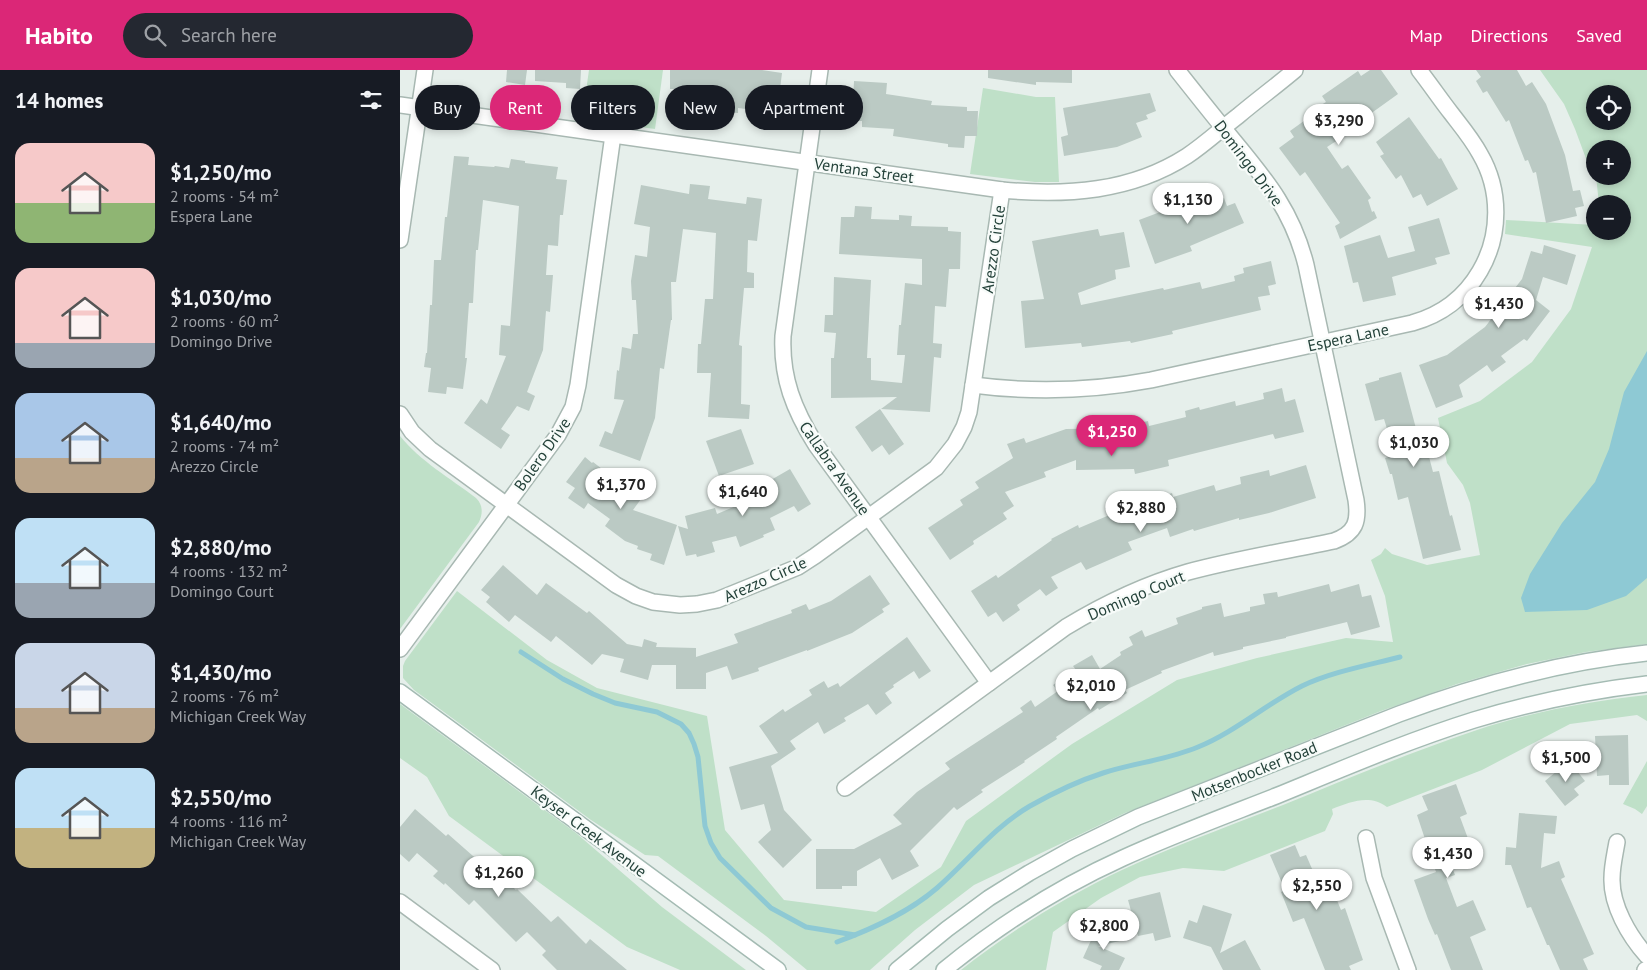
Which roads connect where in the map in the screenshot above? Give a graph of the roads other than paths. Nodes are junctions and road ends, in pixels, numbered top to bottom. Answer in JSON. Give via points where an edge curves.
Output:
{"nodes":[{"id":1,"x":425,"y":70,"type":"edge"},
{"id":2,"x":820,"y":70,"type":"edge"},
{"id":3,"x":1177,"y":70,"type":"edge"},
{"id":4,"x":1295,"y":70,"type":"edge"},
{"id":5,"x":1419,"y":70,"type":"edge"},
{"id":6,"x":423,"y":85,"type":"edge"},
{"id":7,"x":400,"y":104,"type":"edge"},
{"id":8,"x":415,"y":107,"type":"edge"},
{"id":9,"x":480,"y":116,"type":"edge"},
{"id":10,"x":1224,"y":128,"type":"junction"},
{"id":11,"x":416,"y":130,"type":"edge"},
{"id":12,"x":613,"y":135,"type":"junction"},
{"id":13,"x":807,"y":162,"type":"junction"},
{"id":14,"x":1002,"y":190,"type":"junction"},
{"id":15,"x":400,"y":240,"type":"edge"},
{"id":16,"x":1322,"y":343,"type":"junction"},
{"id":17,"x":973,"y":385,"type":"junction"},
{"id":18,"x":400,"y":414,"type":"edge"},
{"id":19,"x":506,"y":505,"type":"junction"},
{"id":20,"x":869,"y":517,"type":"junction"},
{"id":21,"x":1360,"y":532,"type":"joint"},
{"id":22,"x":400,"y":649,"type":"edge"},
{"id":23,"x":1647,"y":653,"type":"edge"},
{"id":24,"x":989,"y":683,"type":"junction"},
{"id":25,"x":1647,"y":684,"type":"edge"},
{"id":26,"x":400,"y":692,"type":"edge"},
{"id":27,"x":845,"y":788,"type":"dead end"},
{"id":28,"x":1366,"y":838,"type":"dead end"},
{"id":29,"x":1617,"y":842,"type":"dead end"},
{"id":30,"x":400,"y":902,"type":"edge"},
{"id":31,"x":1647,"y":956,"type":"edge"},
{"id":32,"x":492,"y":970,"type":"edge"},
{"id":33,"x":778,"y":970,"type":"edge"},
{"id":34,"x":897,"y":970,"type":"edge"},
{"id":35,"x":944,"y":970,"type":"edge"},
{"id":36,"x":1408,"y":970,"type":"edge"}],
"edges":[{"from":1,"to":6,"type":"street"},
{"from":2,"to":13,"type":"street","name":"Callabra Avenue"},
{"from":3,"to":10,"type":"street","name":"Domingo Drive"},
{"from":4,"to":10,"type":"street","name":"Ventana Street"},
{"from":5,"to":16,"type":"street","name":"Espera Lane","via":[[1475,146],[1487,170],[1494,191],[1496,214],[1487,256],[1463,294],[1436,314],[1412,324]]},
{"from":7,"to":8,"type":"street","name":"Ventana Street"},
{"from":9,"to":12,"type":"street","name":"Ventana Street"},
{"from":10,"to":14,"type":"street","name":"Ventana Street","via":[[1179,161],[1122,184],[1060,193]]},
{"from":10,"to":16,"type":"street","name":"Domingo Drive","via":[[1266,180],[1291,222],[1305,259]]},
{"from":11,"to":15,"type":"street"},
{"from":12,"to":13,"type":"street","name":"Ventana Street"},
{"from":12,"to":19,"type":"street","name":"Bolero Drive","via":[[575,400],[562,429]]},
{"from":13,"to":14,"type":"street","name":"Ventana Street"},
{"from":13,"to":20,"type":"street","name":"Callabra Avenue","via":[[783,336],[786,381],[808,433]]},
{"from":14,"to":17,"type":"street","name":"Arezzo Circle"},
{"from":16,"to":17,"type":"street","name":"Espera Lane","via":[[1082,390]]},
{"from":16,"to":21,"type":"street","name":"Domingo Drive"},
{"from":17,"to":20,"type":"street","name":"Arezzo Circle","via":[[967,419],[950,452],[928,474]]},
{"from":18,"to":19,"type":"street","name":"Arezzo Circle","via":[[412,432],[430,449]]},
{"from":19,"to":20,"type":"street","name":"Arezzo Circle","via":[[616,585],[645,600],[680,605],[717,600],[798,567]]},
{"from":19,"to":22,"type":"street","name":"Bolero Drive"},
{"from":20,"to":24,"type":"street","name":"Callabra Avenue"},
{"from":21,"to":24,"type":"street","name":"Domingo Court","via":[[1334,541],[1210,567],[1139,590],[1071,624]]},
{"from":23,"to":34,"type":"street","name":"Motsenbocker Road","via":[[1552,668],[1441,699],[1138,817],[1072,849],[1004,888],[947,928]]},
{"from":24,"to":27,"type":"street","name":"Domingo Court"},
{"from":25,"to":35,"type":"street","name":"Motsenbocker Road","via":[[1568,697],[1465,724],[1399,746],[1155,844],[1047,898]]},
{"from":26,"to":33,"type":"street","name":"Keyser Creek Avenue"},
{"from":28,"to":36,"type":"street","via":[[1374,878]]},
{"from":29,"to":31,"type":"street","via":[[1612,878],[1614,895],[1630,932]]},
{"from":30,"to":32,"type":"street"}]}
